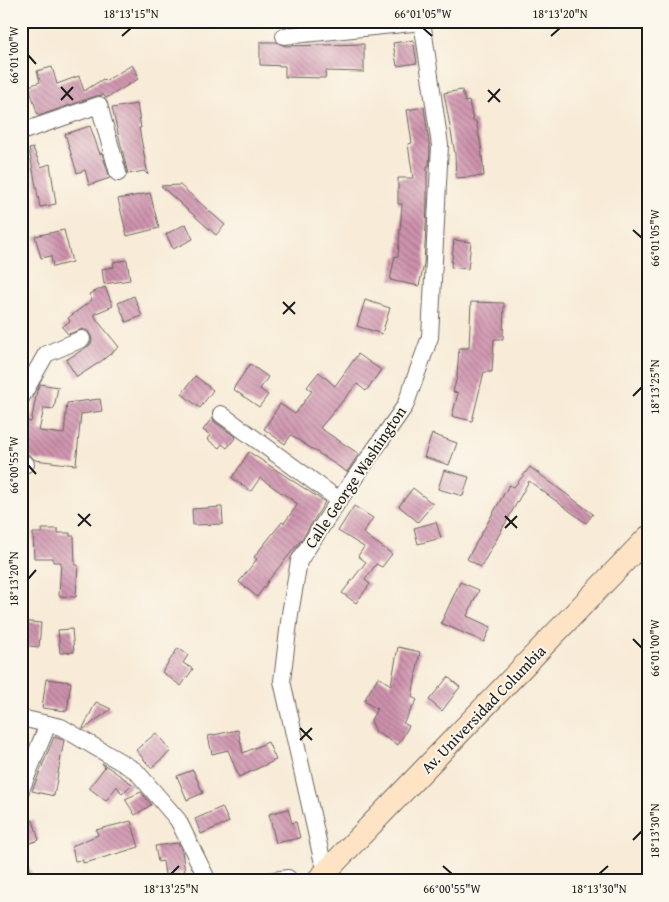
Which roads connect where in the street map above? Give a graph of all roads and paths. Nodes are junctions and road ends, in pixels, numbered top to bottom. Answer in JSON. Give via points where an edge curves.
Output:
{"nodes":[{"id":1,"x":422,"y":22,"type":"edge"},
{"id":2,"x":284,"y":36,"type":"dead end"},
{"id":3,"x":21,"y":132,"type":"edge"},
{"id":4,"x":118,"y":173,"type":"dead end"},
{"id":5,"x":82,"y":339,"type":"dead end"},
{"id":6,"x":21,"y":398,"type":"edge"},
{"id":7,"x":221,"y":414,"type":"dead end"},
{"id":8,"x":339,"y":500,"type":"junction"},
{"id":9,"x":648,"y":537,"type":"edge"},
{"id":10,"x":21,"y":718,"type":"edge"},
{"id":11,"x":48,"y":724,"type":"junction"},
{"id":12,"x":21,"y":790,"type":"edge"},
{"id":13,"x":322,"y":876,"type":"edge"},
{"id":14,"x":288,"y":878,"type":"dead end"},
{"id":15,"x":208,"y":881,"type":"edge"},
{"id":16,"x":268,"y":881,"type":"edge"}],
"edges":[{"from":1,"to":2,"type":"street"},
{"from":1,"to":8,"type":"street","name":"Calle George Washington","via":[[440,145],[430,337],[405,406]]},
{"from":3,"to":4,"type":"street","via":[[99,105]]},
{"from":5,"to":6,"type":"street","via":[[46,354]]},
{"from":7,"to":8,"type":"street"},
{"from":8,"to":13,"type":"street","name":"Calle George Washington","via":[[299,560],[282,680],[322,859]]},
{"from":9,"to":13,"type":"main road","name":"Av. Universidad Columbia"},
{"from":10,"to":11,"type":"street"},
{"from":11,"to":12,"type":"street"},
{"from":11,"to":15,"type":"street","via":[[60,727],[136,771],[178,820]]},
{"from":14,"to":16,"type":"street"}]}
